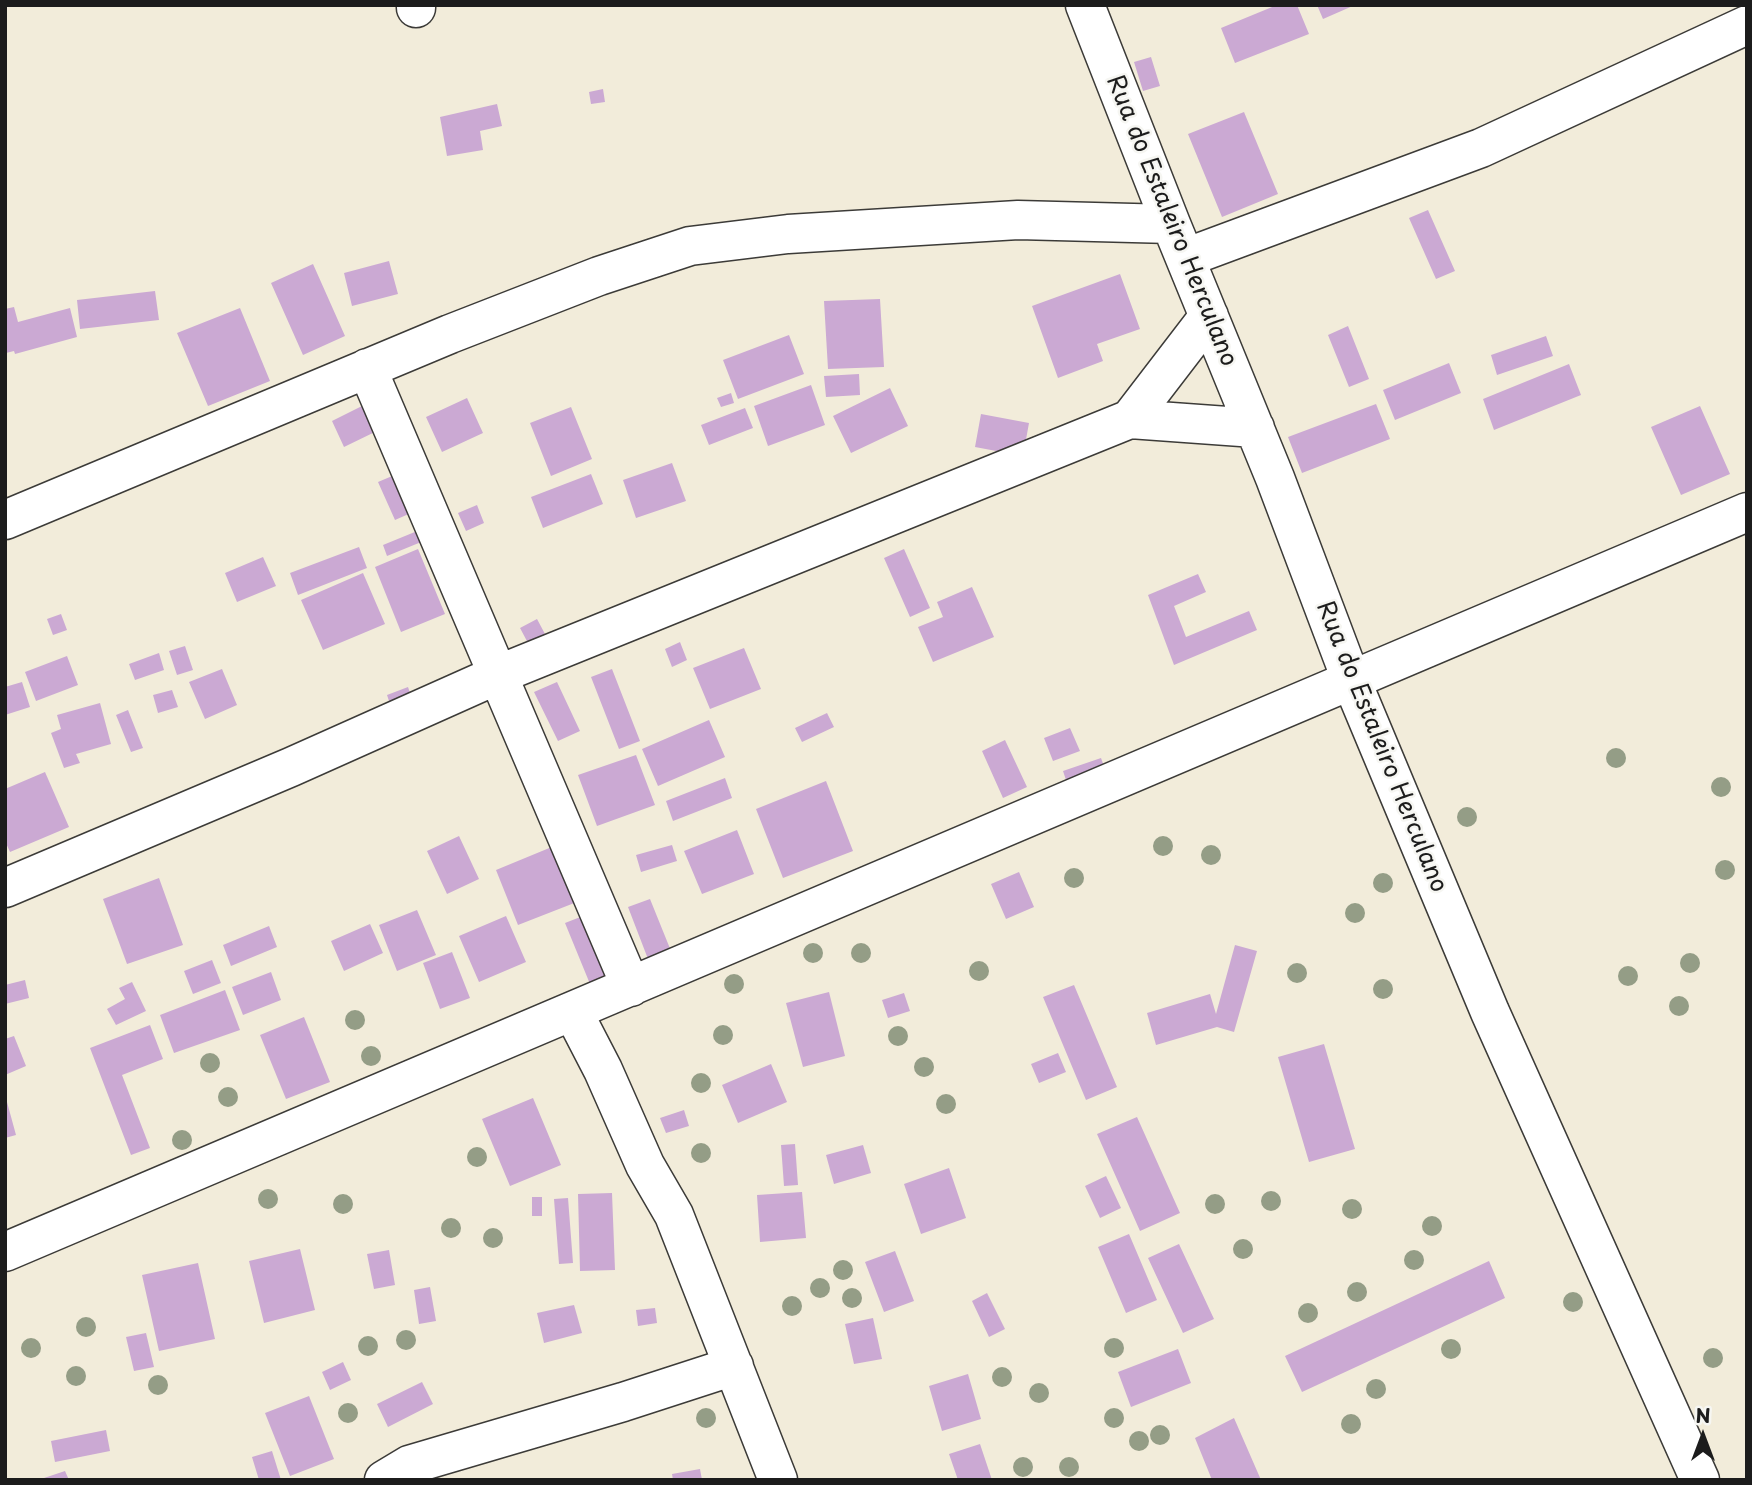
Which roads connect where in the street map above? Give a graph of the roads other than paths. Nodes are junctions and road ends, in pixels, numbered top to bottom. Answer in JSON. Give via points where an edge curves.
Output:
{"nodes":[{"id":1,"x":1085,"y":5,"type":"edge"},
{"id":2,"x":1747,"y":25,"type":"edge"},
{"id":3,"x":1171,"y":224,"type":"junction"},
{"id":4,"x":1185,"y":258,"type":"junction"},
{"id":5,"x":1209,"y":316,"type":"junction"},
{"id":6,"x":367,"y":368,"type":"junction"},
{"id":7,"x":1130,"y":419,"type":"junction"},
{"id":8,"x":1255,"y":428,"type":"junction"},
{"id":9,"x":1747,"y":512,"type":"edge"},
{"id":10,"x":5,"y":520,"type":"edge"},
{"id":11,"x":497,"y":675,"type":"junction"},
{"id":12,"x":1352,"y":682,"type":"junction"},
{"id":13,"x":5,"y":888,"type":"edge"},
{"id":14,"x":631,"y":987,"type":"junction"},
{"id":15,"x":573,"y":1012,"type":"junction"},
{"id":16,"x":5,"y":1252,"type":"edge"},
{"id":17,"x":734,"y":1366,"type":"junction"},
{"id":18,"x":384,"y":1480,"type":"edge"},
{"id":19,"x":778,"y":1480,"type":"edge"},
{"id":20,"x":1700,"y":1480,"type":"edge"}],
"edges":[{"from":1,"to":3,"type":"street","name":"Rua do Estaleiro Herculano"},
{"from":2,"to":4,"type":"street","via":[[1481,148]]},
{"from":3,"to":4,"type":"street","name":"Rua do Estaleiro Herculano"},
{"from":3,"to":6,"type":"street","via":[[1018,220],[788,234],[690,246],[599,275]]},
{"from":4,"to":5,"type":"street","name":"Rua do Estaleiro Herculano"},
{"from":5,"to":7,"type":"street"},
{"from":5,"to":8,"type":"street","name":"Rua do Estaleiro Herculano"},
{"from":6,"to":10,"type":"street"},
{"from":6,"to":11,"type":"street"},
{"from":7,"to":8,"type":"street"},
{"from":7,"to":11,"type":"street"},
{"from":8,"to":12,"type":"street","name":"Rua do Estaleiro Herculano"},
{"from":9,"to":12,"type":"street"},
{"from":11,"to":13,"type":"street"},
{"from":11,"to":14,"type":"street"},
{"from":12,"to":14,"type":"street"},
{"from":12,"to":20,"type":"street","name":"Rua do Estaleiro Herculano","via":[[1489,1012]]},
{"from":14,"to":15,"type":"street"},
{"from":15,"to":16,"type":"street"},
{"from":15,"to":17,"type":"street","via":[[645,1165],[674,1215]]},
{"from":17,"to":18,"type":"street","via":[[408,1465]]},
{"from":17,"to":19,"type":"street"}]}
